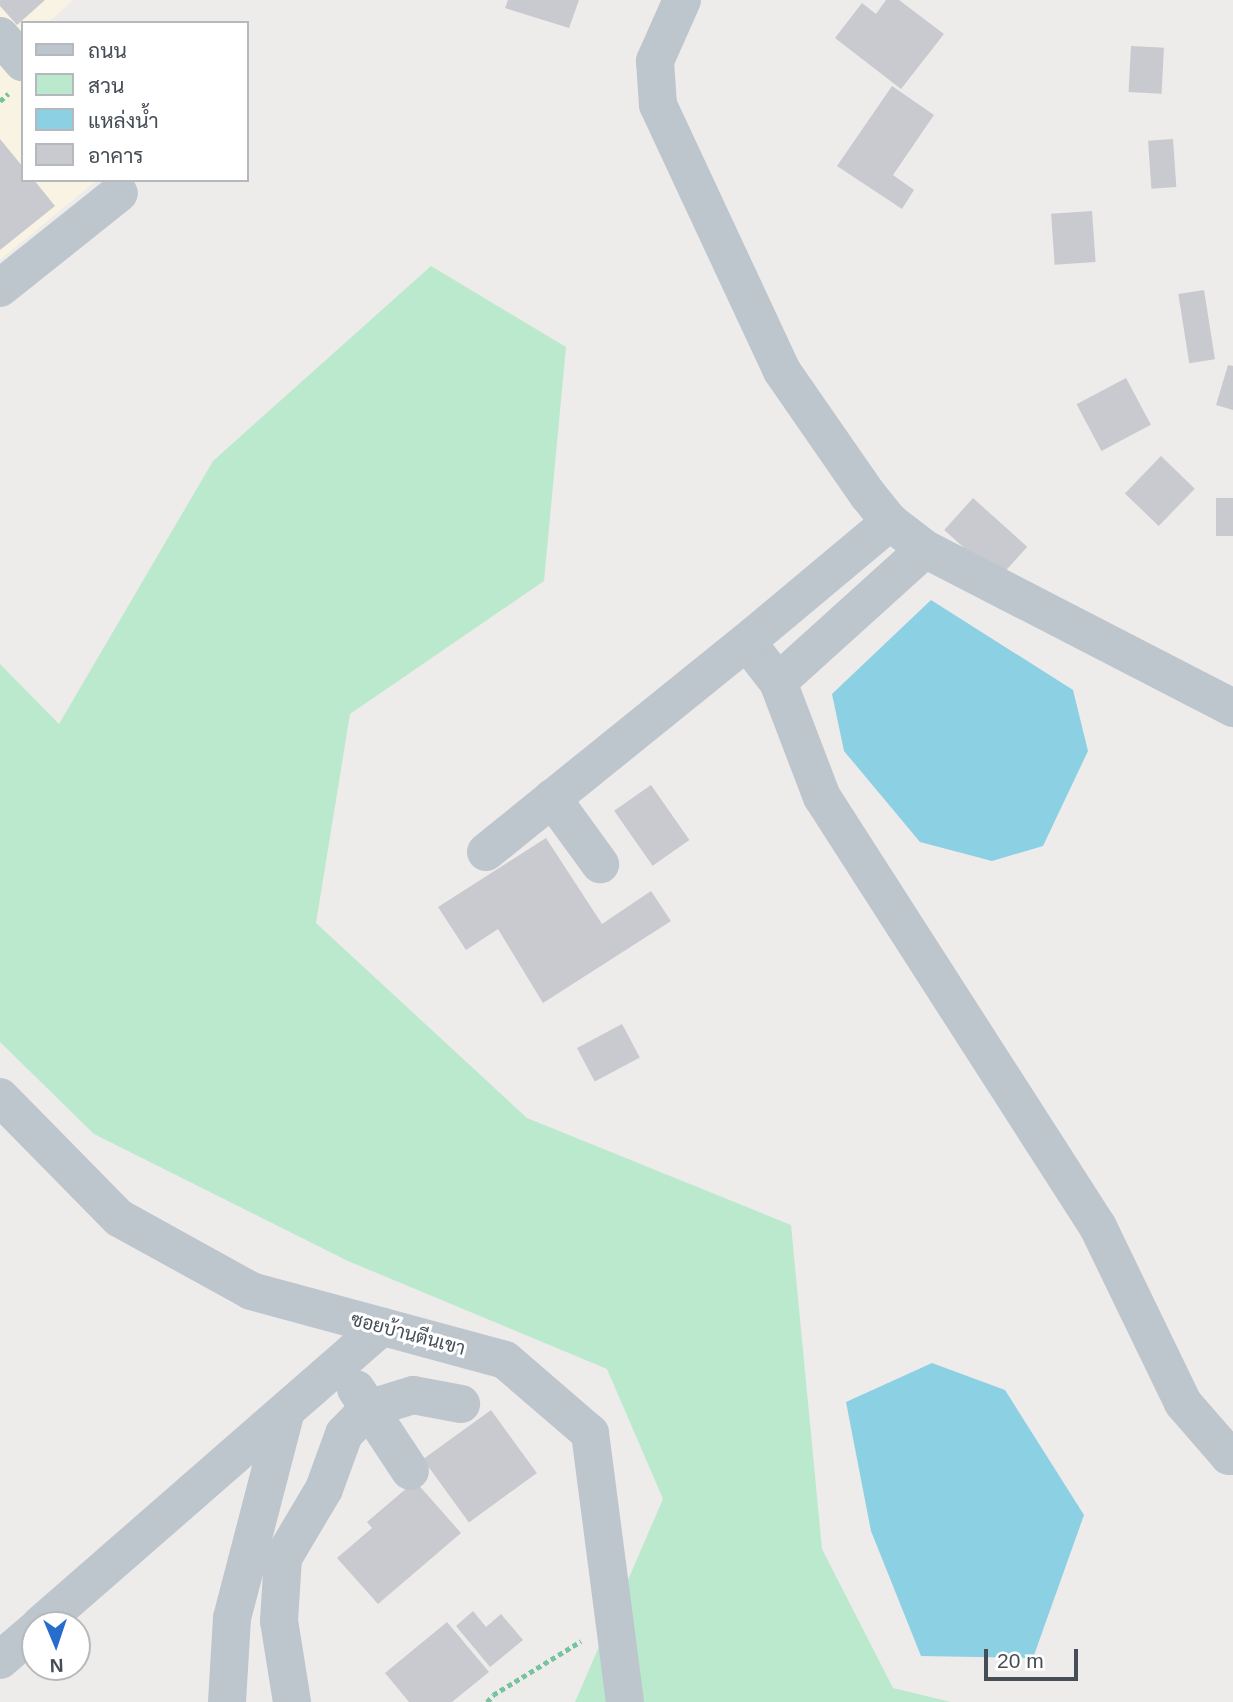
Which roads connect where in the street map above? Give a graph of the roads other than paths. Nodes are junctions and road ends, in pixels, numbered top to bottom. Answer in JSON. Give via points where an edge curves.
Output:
{"nodes":[{"id":1,"x":682,"y":0,"type":"edge"},
{"id":2,"x":0,"y":36,"type":"edge"},
{"id":3,"x":21,"y":60,"type":"edge"},
{"id":4,"x":122,"y":185,"type":"edge"},
{"id":5,"x":0,"y":288,"type":"edge"},
{"id":6,"x":890,"y":522,"type":"junction"},
{"id":7,"x":925,"y":549,"type":"junction"},
{"id":8,"x":747,"y":642,"type":"junction"},
{"id":9,"x":778,"y":682,"type":"junction"},
{"id":10,"x":1233,"y":708,"type":"edge"},
{"id":11,"x":552,"y":798,"type":"junction"},
{"id":12,"x":486,"y":852,"type":"dead end"},
{"id":13,"x":600,"y":864,"type":"dead end"},
{"id":14,"x":0,"y":1097,"type":"edge"},
{"id":15,"x":382,"y":1327,"type":"junction"},
{"id":16,"x":340,"y":1364,"type":"junction"},
{"id":17,"x":461,"y":1404,"type":"dead end"},
{"id":18,"x":368,"y":1409,"type":"junction"},
{"id":19,"x":286,"y":1411,"type":"junction"},
{"id":20,"x":1233,"y":1456,"type":"edge"},
{"id":21,"x":410,"y":1471,"type":"dead end"},
{"id":22,"x":56,"y":1611,"type":"edge"},
{"id":23,"x":21,"y":1642,"type":"edge"},
{"id":24,"x":0,"y":1660,"type":"edge"},
{"id":25,"x":227,"y":1702,"type":"edge"},
{"id":26,"x":292,"y":1702,"type":"edge"},
{"id":27,"x":625,"y":1702,"type":"edge"}],
"edges":[{"from":1,"to":6,"type":"street","via":[[655,61],[658,105],[782,371]]},
{"from":2,"to":3,"type":"street"},
{"from":4,"to":5,"type":"street"},
{"from":6,"to":7,"type":"street"},
{"from":6,"to":8,"type":"street"},
{"from":7,"to":9,"type":"street"},
{"from":7,"to":10,"type":"street"},
{"from":8,"to":9,"type":"street"},
{"from":8,"to":11,"type":"street"},
{"from":9,"to":20,"type":"street","via":[[822,797],[1098,1227],[1183,1403]]},
{"from":11,"to":12,"type":"street"},
{"from":11,"to":13,"type":"street"},
{"from":14,"to":15,"type":"street","name":"ซอยบ้านตีนเขา","via":[[119,1218],[251,1291]]},
{"from":15,"to":16,"type":"street"},
{"from":15,"to":27,"type":"street","name":"ซอยบ้านตีนเขา","via":[[505,1360],[590,1433]]},
{"from":16,"to":18,"type":"street"},
{"from":16,"to":19,"type":"street"},
{"from":17,"to":18,"type":"street","via":[[414,1395]]},
{"from":18,"to":21,"type":"street"},
{"from":18,"to":26,"type":"street","via":[[344,1433],[324,1489],[282,1558],[279,1620]]},
{"from":19,"to":22,"type":"street"},
{"from":19,"to":25,"type":"street","via":[[232,1618]]},
{"from":23,"to":24,"type":"street"}]}
